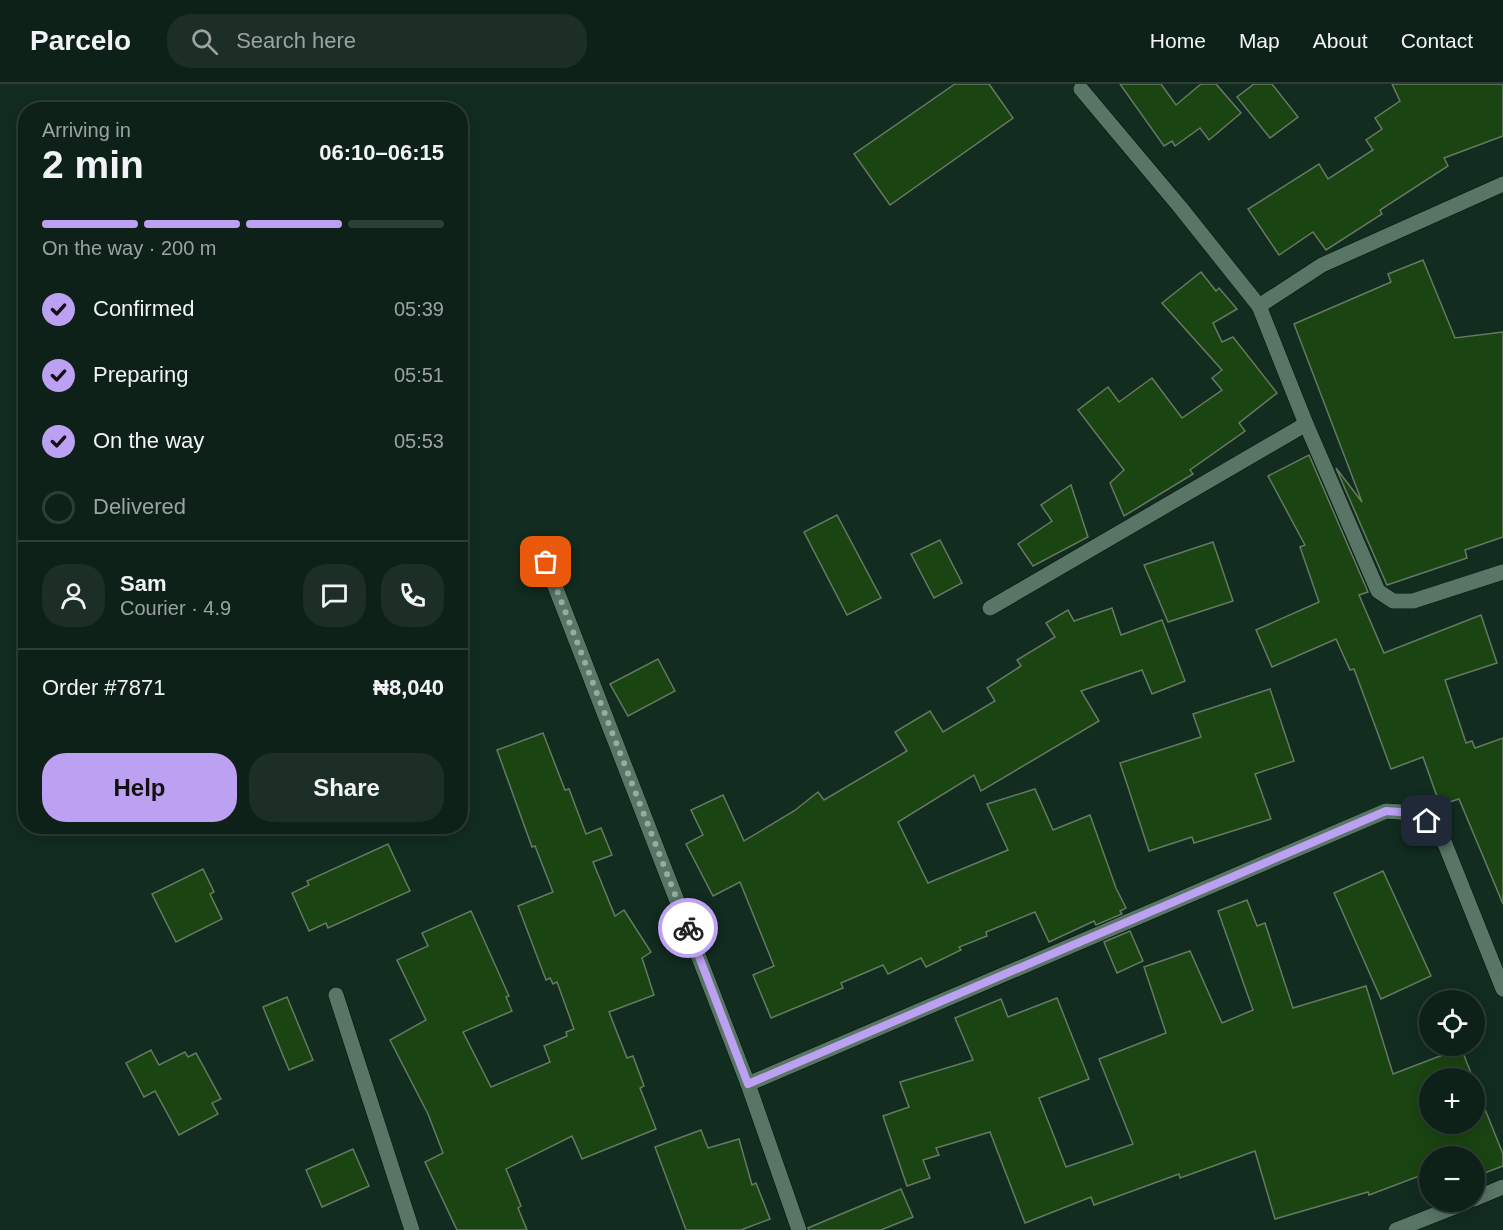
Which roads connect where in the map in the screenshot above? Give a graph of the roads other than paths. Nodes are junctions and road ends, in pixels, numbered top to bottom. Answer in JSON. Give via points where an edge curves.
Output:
{"nodes":[{"id":1,"x":1081,"y":89,"type":"dead end"},
{"id":2,"x":1503,"y":184,"type":"edge"},
{"id":3,"x":1259,"y":306,"type":"junction"},
{"id":4,"x":1306,"y":424,"type":"junction"},
{"id":5,"x":546,"y":562,"type":"dead end"},
{"id":6,"x":1503,"y":572,"type":"edge"},
{"id":7,"x":990,"y":608,"type":"dead end"},
{"id":8,"x":1503,"y":989,"type":"edge"},
{"id":9,"x":336,"y":995,"type":"dead end"},
{"id":10,"x":748,"y":1084,"type":"junction"},
{"id":11,"x":1503,"y":1187,"type":"edge"},
{"id":12,"x":1485,"y":1194,"type":"edge"},
{"id":13,"x":1441,"y":1212,"type":"edge"},
{"id":14,"x":412,"y":1230,"type":"edge"},
{"id":15,"x":799,"y":1230,"type":"edge"},
{"id":16,"x":1395,"y":1230,"type":"edge"}],
"edges":[{"from":1,"to":3,"type":"street"},
{"from":2,"to":3,"type":"street","via":[[1322,265]]},
{"from":3,"to":4,"type":"street"},
{"from":4,"to":6,"type":"street","via":[[1378,591],[1393,601],[1413,601]]},
{"from":4,"to":7,"type":"street"},
{"from":5,"to":10,"type":"street"},
{"from":8,"to":10,"type":"street","via":[[1443,839],[1415,813],[1386,811]]},
{"from":9,"to":14,"type":"street"},
{"from":10,"to":15,"type":"street"},
{"from":11,"to":12,"type":"street"},
{"from":13,"to":16,"type":"street"}]}
